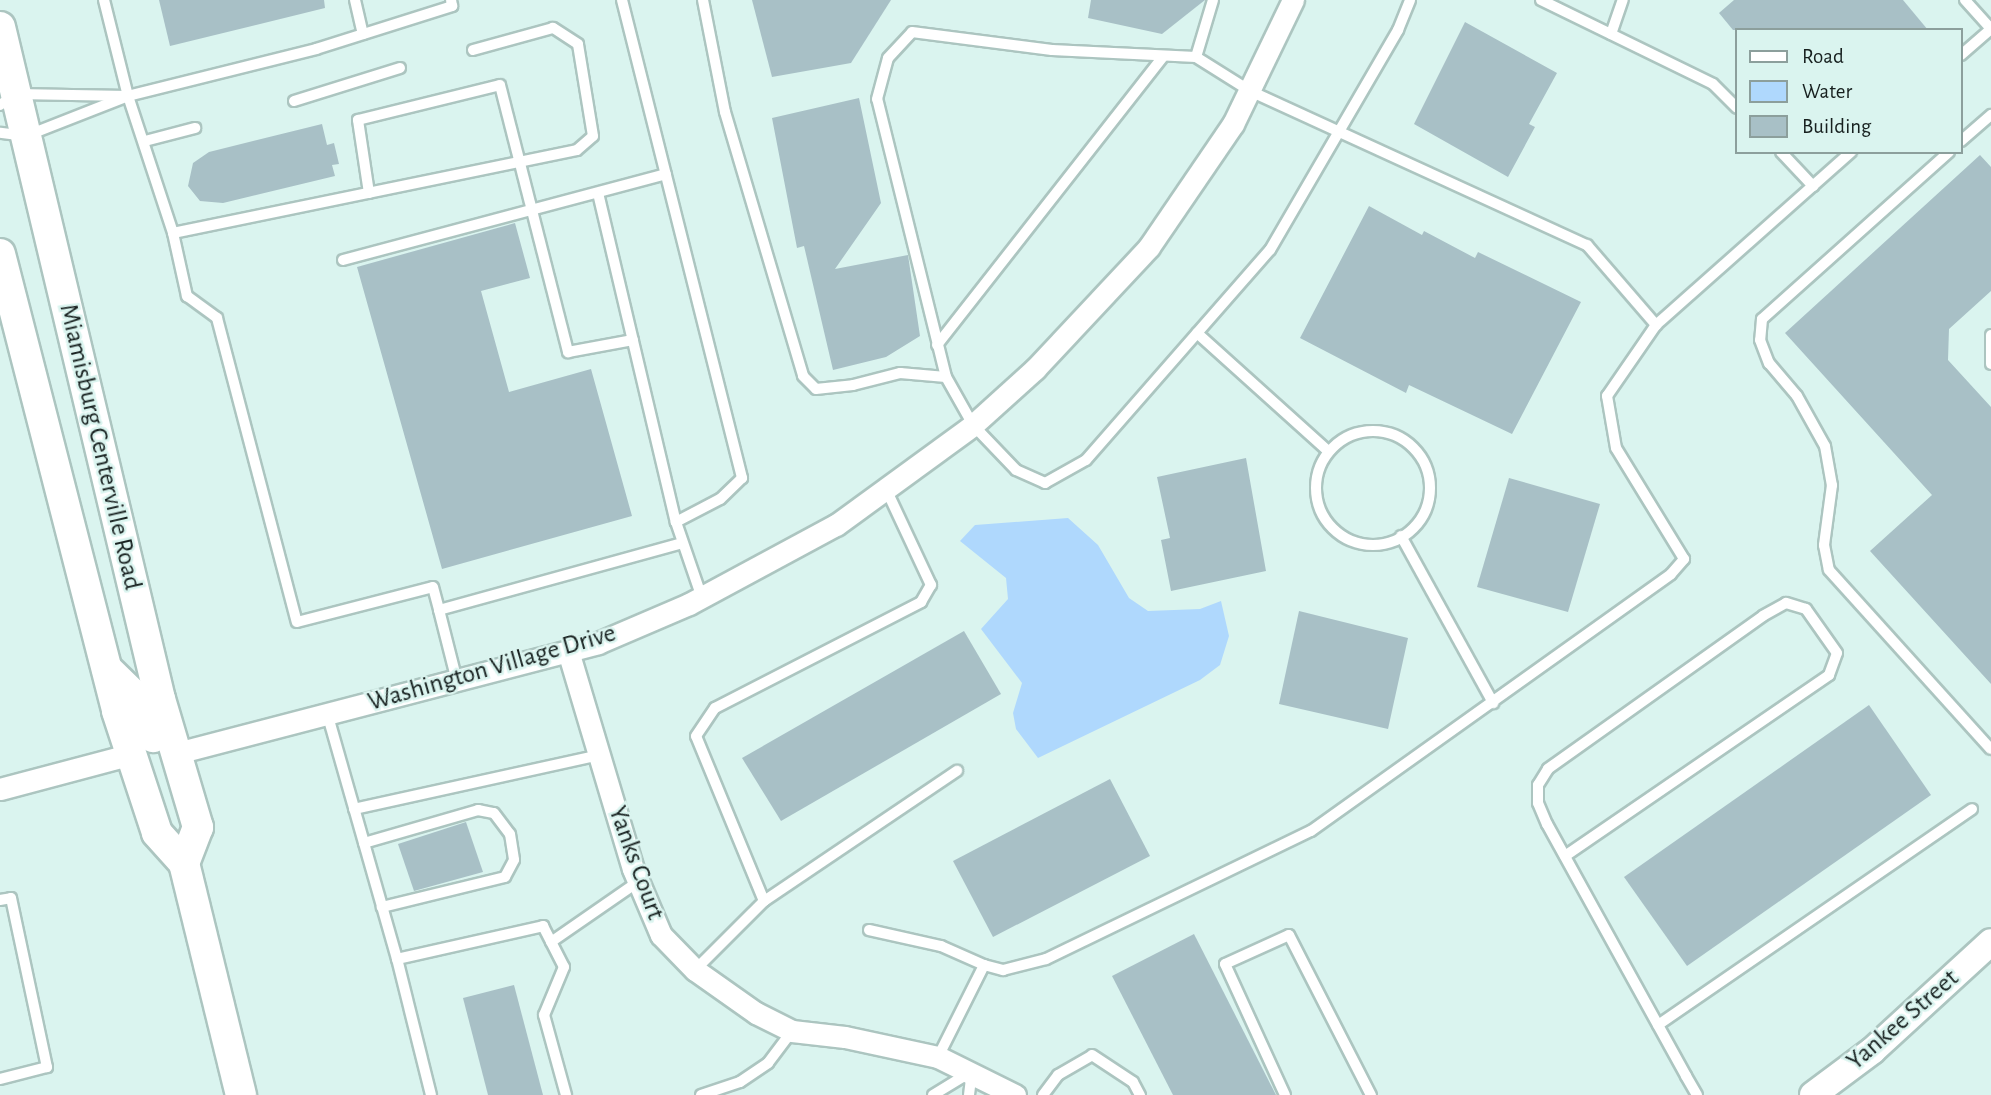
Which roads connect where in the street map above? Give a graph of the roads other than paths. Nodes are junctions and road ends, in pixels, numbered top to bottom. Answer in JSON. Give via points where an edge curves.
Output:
{"nodes":[{"id":1,"x":104,"y":0,"type":"edge"},
{"id":2,"x":355,"y":0,"type":"edge"},
{"id":3,"x":451,"y":0,"type":"edge"},
{"id":4,"x":622,"y":0,"type":"edge"},
{"id":5,"x":703,"y":0,"type":"edge"},
{"id":6,"x":1213,"y":0,"type":"edge"},
{"id":7,"x":1293,"y":0,"type":"edge"},
{"id":8,"x":1410,"y":0,"type":"edge"},
{"id":9,"x":1541,"y":0,"type":"edge"},
{"id":10,"x":1623,"y":0,"type":"edge"},
{"id":11,"x":1965,"y":0,"type":"edge"},
{"id":12,"x":0,"y":27,"type":"edge"},
{"id":13,"x":363,"y":34,"type":"junction"},
{"id":14,"x":1611,"y":34,"type":"junction"},
{"id":15,"x":473,"y":50,"type":"dead end"},
{"id":16,"x":1963,"y":53,"type":"edge"},
{"id":17,"x":1164,"y":56,"type":"junction"},
{"id":18,"x":1196,"y":57,"type":"junction"},
{"id":19,"x":400,"y":68,"type":"dead end"},
{"id":20,"x":1250,"y":91,"type":"junction"},
{"id":21,"x":128,"y":96,"type":"junction"},
{"id":22,"x":8,"y":99,"type":"edge"},
{"id":23,"x":294,"y":101,"type":"dead end"},
{"id":24,"x":1736,"y":107,"type":"edge"},
{"id":25,"x":1991,"y":115,"type":"edge"},
{"id":26,"x":195,"y":128,"type":"dead end"},
{"id":27,"x":1339,"y":133,"type":"junction"},
{"id":28,"x":13,"y":135,"type":"edge"},
{"id":29,"x":1963,"y":139,"type":"edge"},
{"id":30,"x":145,"y":141,"type":"junction"},
{"id":31,"x":1783,"y":154,"type":"edge"},
{"id":32,"x":1849,"y":154,"type":"edge"},
{"id":33,"x":1947,"y":154,"type":"edge"},
{"id":34,"x":516,"y":162,"type":"junction"},
{"id":35,"x":666,"y":174,"type":"junction"},
{"id":36,"x":1813,"y":186,"type":"junction"},
{"id":37,"x":369,"y":193,"type":"junction"},
{"id":38,"x":598,"y":193,"type":"junction"},
{"id":39,"x":530,"y":208,"type":"junction"},
{"id":40,"x":173,"y":233,"type":"junction"},
{"id":41,"x":0,"y":254,"type":"edge"},
{"id":42,"x":343,"y":260,"type":"dead end"},
{"id":43,"x":1656,"y":325,"type":"junction"},
{"id":44,"x":1197,"y":333,"type":"junction"},
{"id":45,"x":1991,"y":335,"type":"edge"},
{"id":46,"x":633,"y":341,"type":"junction"},
{"id":47,"x":937,"y":345,"type":"junction"},
{"id":48,"x":1991,"y":364,"type":"edge"},
{"id":49,"x":946,"y":377,"type":"junction"},
{"id":50,"x":972,"y":425,"type":"junction"},
{"id":51,"x":1328,"y":451,"type":"junction"},
{"id":52,"x":887,"y":491,"type":"junction"},
{"id":53,"x":676,"y":522,"type":"junction"},
{"id":54,"x":1401,"y":536,"type":"junction"},
{"id":55,"x":682,"y":543,"type":"junction"},
{"id":56,"x":702,"y":598,"type":"junction"},
{"id":57,"x":439,"y":610,"type":"junction"},
{"id":58,"x":568,"y":651,"type":"junction"},
{"id":59,"x":107,"y":669,"type":"junction"},
{"id":60,"x":457,"y":681,"type":"junction"},
{"id":61,"x":1493,"y":703,"type":"junction"},
{"id":62,"x":327,"y":713,"type":"junction"},
{"id":63,"x":1991,"y":750,"type":"edge"},
{"id":64,"x":177,"y":753,"type":"junction"},
{"id":65,"x":132,"y":754,"type":"junction"},
{"id":66,"x":599,"y":755,"type":"junction"},
{"id":67,"x":957,"y":771,"type":"dead end"},
{"id":68,"x":0,"y":789,"type":"edge"},
{"id":69,"x":354,"y":809,"type":"junction"},
{"id":70,"x":1972,"y":809,"type":"dead end"},
{"id":71,"x":364,"y":843,"type":"junction"},
{"id":72,"x":1565,"y":856,"type":"junction"},
{"id":73,"x":187,"y":857,"type":"junction"},
{"id":74,"x":639,"y":881,"type":"junction"},
{"id":75,"x":0,"y":900,"type":"edge"},
{"id":76,"x":764,"y":901,"type":"junction"},
{"id":77,"x":382,"y":907,"type":"junction"},
{"id":78,"x":869,"y":930,"type":"dead end"},
{"id":79,"x":551,"y":942,"type":"junction"},
{"id":80,"x":1991,"y":942,"type":"edge"},
{"id":81,"x":397,"y":959,"type":"junction"},
{"id":82,"x":984,"y":965,"type":"junction"},
{"id":83,"x":695,"y":970,"type":"junction"},
{"id":84,"x":1658,"y":1025,"type":"junction"},
{"id":85,"x":792,"y":1031,"type":"junction"},
{"id":86,"x":938,"y":1056,"type":"junction"},
{"id":87,"x":972,"y":1071,"type":"junction"},
{"id":88,"x":0,"y":1079,"type":"edge"},
{"id":89,"x":244,"y":1090,"type":"edge"},
{"id":90,"x":431,"y":1095,"type":"edge"},
{"id":91,"x":566,"y":1095,"type":"edge"},
{"id":92,"x":701,"y":1095,"type":"edge"},
{"id":93,"x":933,"y":1095,"type":"edge"},
{"id":94,"x":969,"y":1095,"type":"edge"},
{"id":95,"x":1015,"y":1095,"type":"edge"},
{"id":96,"x":1043,"y":1095,"type":"edge"},
{"id":97,"x":1140,"y":1095,"type":"edge"},
{"id":98,"x":1285,"y":1095,"type":"edge"},
{"id":99,"x":1371,"y":1095,"type":"edge"},
{"id":100,"x":1698,"y":1095,"type":"edge"},
{"id":101,"x":1813,"y":1095,"type":"edge"}],
"edges":[{"from":1,"to":21,"type":"lane"},
{"from":2,"to":13,"type":"lane"},
{"from":3,"to":13,"type":"lane","via":[[452,6]]},
{"from":4,"to":35,"type":"lane"},
{"from":5,"to":49,"type":"lane","via":[[725,112],[803,376],[816,389],[853,386],[900,373]]},
{"from":6,"to":18,"type":"lane"},
{"from":7,"to":20,"type":"street","name":"Washington Village Drive"},
{"from":8,"to":27,"type":"lane","via":[[1398,30]]},
{"from":9,"to":14,"type":"lane"},
{"from":10,"to":14,"type":"lane"},
{"from":11,"to":16,"type":"lane","via":[[1991,29]]},
{"from":12,"to":22,"type":"main road","name":"Miamisburg Centerville Road"},
{"from":13,"to":21,"type":"lane"},
{"from":14,"to":24,"type":"lane","via":[[1713,83]]},
{"from":15,"to":34,"type":"lane","via":[[553,28],[578,44],[593,136],[577,150]]},
{"from":17,"to":18,"type":"lane"},
{"from":17,"to":47,"type":"lane"},
{"from":17,"to":47,"type":"lane","via":[[1052,50],[912,32],[888,58],[877,99]]},
{"from":18,"to":20,"type":"lane"},
{"from":19,"to":23,"type":"lane"},
{"from":20,"to":27,"type":"lane"},
{"from":20,"to":50,"type":"street","name":"Washington Village Drive","via":[[1194,185],[1149,247],[1055,350]]},
{"from":21,"to":22,"type":"lane"},
{"from":21,"to":28,"type":"lane"},
{"from":21,"to":30,"type":"lane"},
{"from":22,"to":28,"type":"main road","name":"Miamisburg Centerville Road"},
{"from":25,"to":29,"type":"lane"},
{"from":26,"to":30,"type":"lane"},
{"from":27,"to":43,"type":"lane","via":[[1587,245]]},
{"from":27,"to":44,"type":"lane","via":[[1270,250]]},
{"from":28,"to":64,"type":"main road","name":"Miamisburg Centerville Road"},
{"from":30,"to":40,"type":"lane"},
{"from":31,"to":36,"type":"lane"},
{"from":32,"to":36,"type":"lane"},
{"from":33,"to":63,"type":"lane","via":[[1762,319],[1760,340],[1769,363],[1797,396],[1825,446],[1832,485],[1824,545],[1829,570]]},
{"from":34,"to":37,"type":"lane"},
{"from":34,"to":37,"type":"lane","via":[[500,85],[358,120]]},
{"from":34,"to":39,"type":"lane"},
{"from":35,"to":38,"type":"lane"},
{"from":35,"to":53,"type":"lane","via":[[742,478],[720,499]]},
{"from":36,"to":43,"type":"lane"},
{"from":37,"to":40,"type":"lane"},
{"from":38,"to":39,"type":"lane"},
{"from":38,"to":46,"type":"lane"},
{"from":39,"to":42,"type":"lane"},
{"from":39,"to":46,"type":"lane","via":[[568,352]]},
{"from":40,"to":57,"type":"lane","via":[[187,296],[217,318],[297,622],[433,587]]},
{"from":41,"to":59,"type":"main road","name":"Miamisburg Centerville Road"},
{"from":43,"to":61,"type":"lane","via":[[1607,396],[1616,448],[1684,559],[1590,635]]},
{"from":44,"to":50,"type":"lane","via":[[1086,460],[1057,479],[1045,483],[1016,470]]},
{"from":44,"to":51,"type":"lane"},
{"from":45,"to":48,"type":"lane"},
{"from":46,"to":53,"type":"lane"},
{"from":47,"to":49,"type":"lane"},
{"from":49,"to":50,"type":"lane"},
{"from":50,"to":52,"type":"street","name":"Washington Village Drive"},
{"from":51,"to":54,"type":"lane","via":[[1315,490],[1333,529],[1364,544],[1391,542]]},
{"from":51,"to":54,"type":"lane","via":[[1353,433],[1378,430],[1411,444],[1426,467],[1430,488],[1427,508],[1415,527]]},
{"from":52,"to":56,"type":"street","name":"Washington Village Drive","via":[[836,525]]},
{"from":52,"to":76,"type":"lane","via":[[931,584],[921,602],[715,708],[696,736]]},
{"from":53,"to":55,"type":"lane"},
{"from":54,"to":61,"type":"lane"},
{"from":55,"to":56,"type":"lane"},
{"from":55,"to":57,"type":"lane"},
{"from":56,"to":58,"type":"street","name":"Washington Village Drive"},
{"from":57,"to":60,"type":"lane"},
{"from":58,"to":60,"type":"street","name":"Washington Village Drive"},
{"from":58,"to":66,"type":"street","name":"Yanks Court"},
{"from":59,"to":64,"type":"main road","via":[[142,703],[150,732],[162,751]]},
{"from":59,"to":65,"type":"main road","name":"Miamisburg Centerville Road"},
{"from":60,"to":62,"type":"street","name":"Washington Village Drive"},
{"from":61,"to":82,"type":"lane","via":[[1311,831],[1046,959],[1003,970]]},
{"from":62,"to":64,"type":"street","name":"Washington Village Drive"},
{"from":62,"to":69,"type":"lane"},
{"from":64,"to":73,"type":"main road","name":"Miamisburg Centerville Road","via":[[198,827]]},
{"from":65,"to":68,"type":"street"},
{"from":65,"to":73,"type":"main road","name":"Miamisburg Centerville Road","via":[[157,832]]},
{"from":66,"to":69,"type":"lane"},
{"from":66,"to":74,"type":"street","name":"Yanks Court"},
{"from":67,"to":76,"type":"lane"},
{"from":69,"to":71,"type":"lane"},
{"from":70,"to":84,"type":"lane"},
{"from":71,"to":77,"type":"lane"},
{"from":71,"to":77,"type":"lane","via":[[478,810],[494,813],[510,834],[514,860],[505,877]]},
{"from":72,"to":72,"type":"lane","via":[[1538,803],[1538,785],[1548,769],[1763,616],[1786,603],[1805,609],[1837,653],[1829,675]]},
{"from":72,"to":84,"type":"lane"},
{"from":73,"to":89,"type":"main road","name":"Miamisburg Centerville Road"},
{"from":74,"to":79,"type":"lane"},
{"from":74,"to":83,"type":"street","name":"Yanks Court","via":[[662,935]]},
{"from":75,"to":88,"type":"lane","via":[[10,898],[47,1067]]},
{"from":76,"to":83,"type":"lane"},
{"from":77,"to":81,"type":"lane"},
{"from":78,"to":82,"type":"lane","via":[[941,946]]},
{"from":79,"to":81,"type":"lane","via":[[544,926]]},
{"from":79,"to":91,"type":"lane","via":[[564,967],[544,1015]]},
{"from":80,"to":101,"type":"street","name":"Yankee Street","via":[[1872,1051]]},
{"from":81,"to":90,"type":"lane"},
{"from":82,"to":86,"type":"lane"},
{"from":83,"to":85,"type":"street","name":"Yanks Court","via":[[745,1006]]},
{"from":84,"to":100,"type":"lane"},
{"from":85,"to":86,"type":"street","name":"Yanks Court"},
{"from":85,"to":92,"type":"lane","via":[[768,1063],[740,1082]]},
{"from":86,"to":87,"type":"street","name":"Yanks Court"},
{"from":87,"to":93,"type":"lane"},
{"from":87,"to":94,"type":"lane"},
{"from":87,"to":95,"type":"street","name":"Yanks Court"},
{"from":96,"to":97,"type":"lane","via":[[1058,1075],[1091,1055],[1133,1082]]},
{"from":98,"to":99,"type":"lane","via":[[1225,964],[1289,935]]}]}
